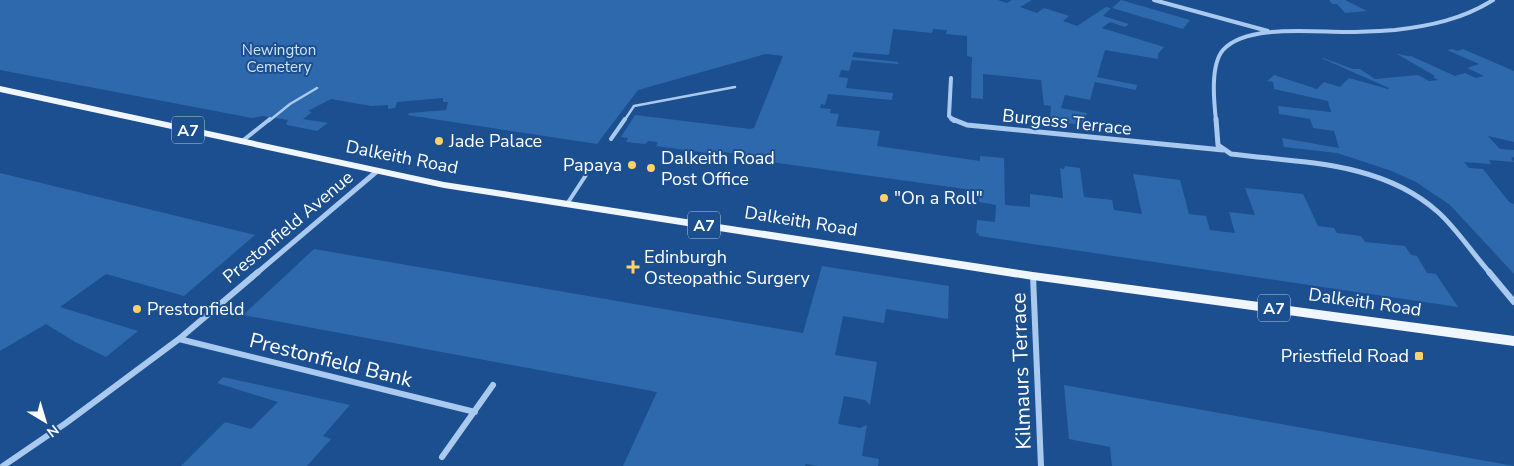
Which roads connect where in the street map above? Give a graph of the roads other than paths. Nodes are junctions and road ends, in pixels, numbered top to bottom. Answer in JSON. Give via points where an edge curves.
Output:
{"nodes":[{"id":1,"x":1154,"y":0,"type":"edge"},
{"id":2,"x":1493,"y":0,"type":"edge"},
{"id":3,"x":1271,"y":32,"type":"junction"},
{"id":4,"x":951,"y":78,"type":"dead end"},
{"id":5,"x":735,"y":87,"type":"dead end"},
{"id":6,"x":317,"y":88,"type":"dead end"},
{"id":7,"x":0,"y":89,"type":"edge"},
{"id":8,"x":611,"y":139,"type":"dead end"},
{"id":9,"x":241,"y":142,"type":"junction"},
{"id":10,"x":1223,"y":150,"type":"junction"},
{"id":11,"x":376,"y":172,"type":"junction"},
{"id":12,"x":586,"y":174,"type":"dead end"},
{"id":13,"x":567,"y":204,"type":"junction"},
{"id":14,"x":1033,"y":276,"type":"junction"},
{"id":15,"x":1514,"y":302,"type":"edge"},
{"id":16,"x":179,"y":338,"type":"junction"},
{"id":17,"x":1514,"y":341,"type":"edge"},
{"id":18,"x":493,"y":385,"type":"dead end"},
{"id":19,"x":475,"y":412,"type":"junction"},
{"id":20,"x":442,"y":457,"type":"dead end"},
{"id":21,"x":3,"y":466,"type":"edge"},
{"id":22,"x":1041,"y":466,"type":"edge"}],
"edges":[{"from":1,"to":3,"type":"street"},
{"from":2,"to":3,"type":"street","via":[[1454,18],[1408,28]]},
{"from":3,"to":10,"type":"street","via":[[1235,40],[1222,49],[1215,75],[1215,105],[1218,145]]},
{"from":4,"to":10,"type":"street","name":"Burgess Terrace","via":[[948,116],[955,122]]},
{"from":5,"to":8,"type":"lane","via":[[634,106]]},
{"from":6,"to":9,"type":"lane","via":[[290,104]]},
{"from":7,"to":9,"type":"main road","name":"Dalkeith Road","number":"A7"},
{"from":9,"to":11,"type":"main road","name":"Dalkeith Road","number":"A7"},
{"from":10,"to":15,"type":"street","via":[[1241,156],[1337,166],[1372,174],[1409,191],[1438,212]]},
{"from":11,"to":13,"type":"main road","name":"Dalkeith Road","number":"A7"},
{"from":11,"to":16,"type":"street","name":"Prestonfield Avenue"},
{"from":12,"to":13,"type":"lane"},
{"from":13,"to":14,"type":"main road","name":"Dalkeith Road","number":"A7"},
{"from":14,"to":17,"type":"main road","name":"Dalkeith Road","number":"A7"},
{"from":14,"to":22,"type":"street","name":"Kilmaurs Terrace"},
{"from":16,"to":19,"type":"street","name":"Prestonfield Bank"},
{"from":16,"to":21,"type":"street","name":"Prestonfield Avenue"},
{"from":18,"to":19,"type":"street"},
{"from":19,"to":20,"type":"street"}]}
